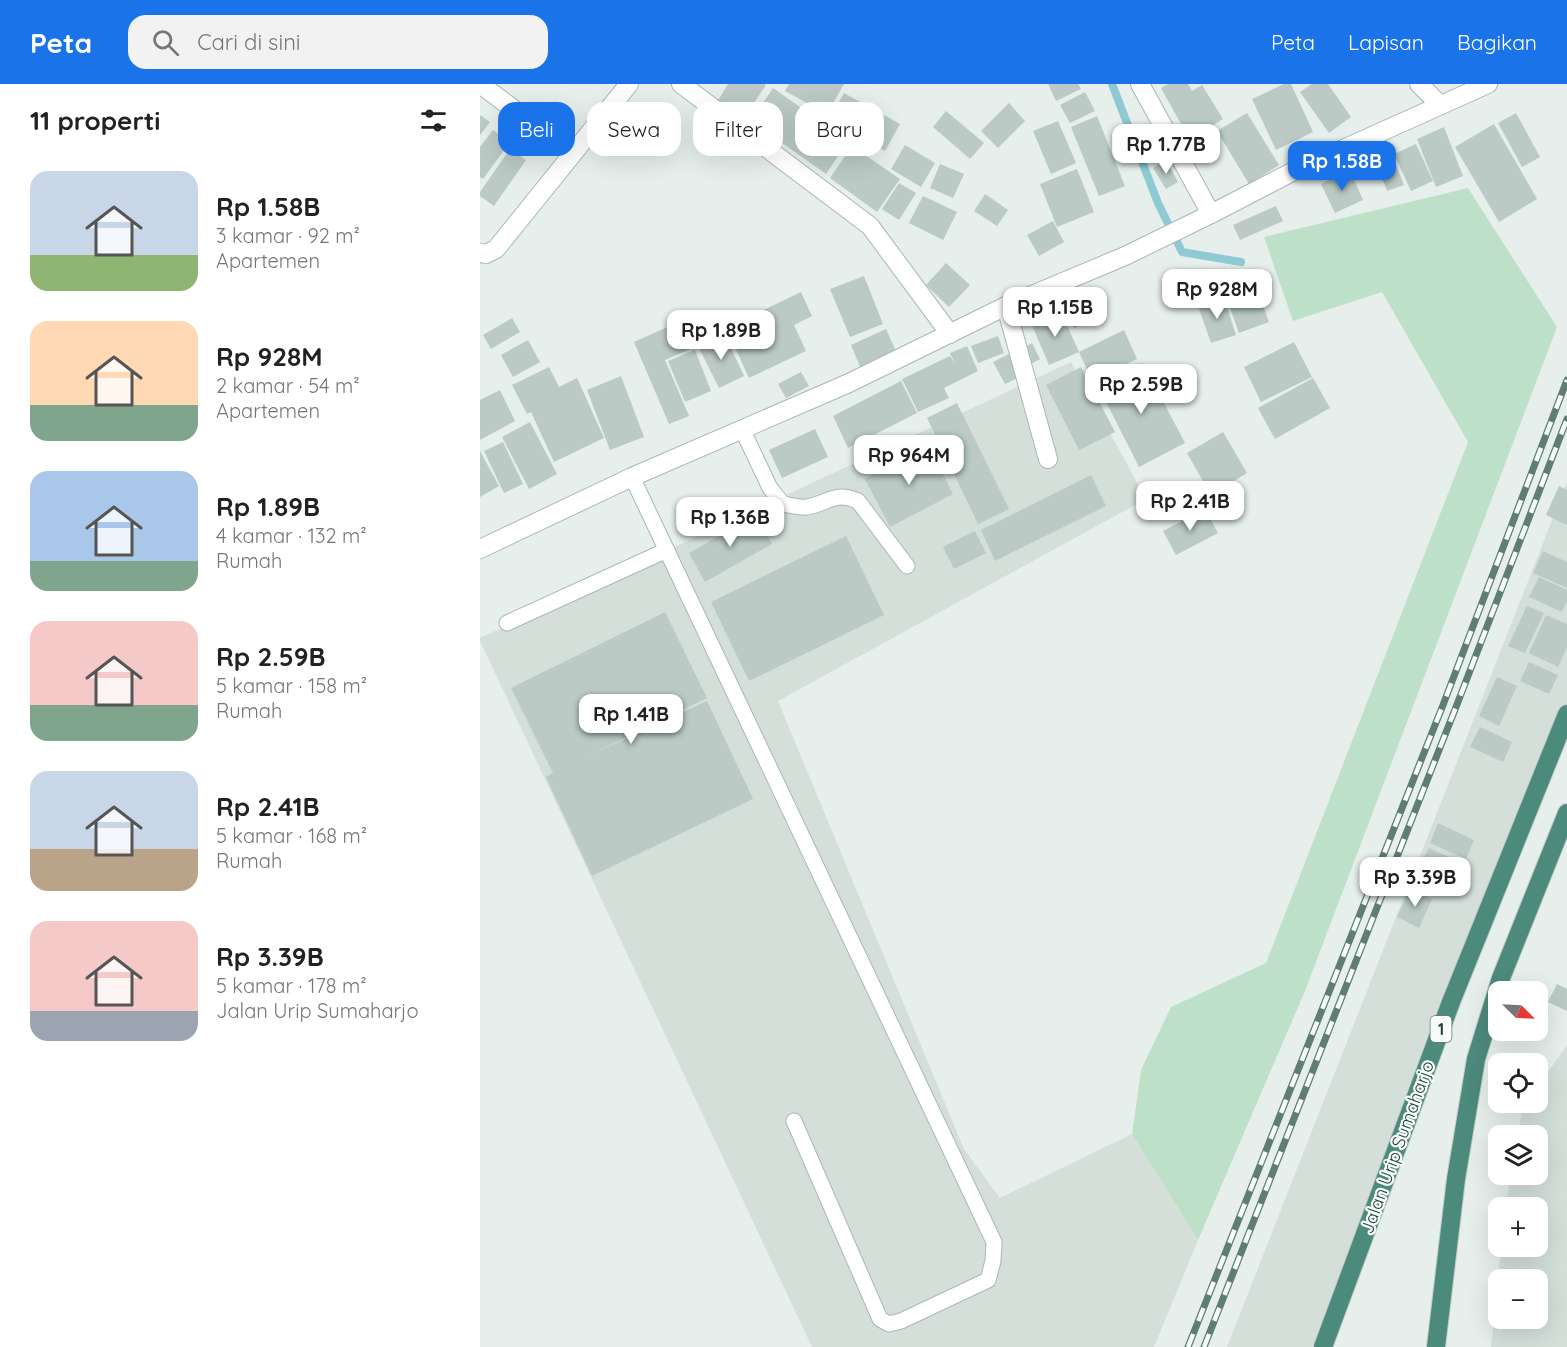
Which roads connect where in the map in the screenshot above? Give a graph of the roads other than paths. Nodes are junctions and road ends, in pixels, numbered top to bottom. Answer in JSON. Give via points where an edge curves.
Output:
{"nodes":[{"id":1,"x":480,"y":84,"type":"edge"},
{"id":2,"x":629,"y":84,"type":"edge"},
{"id":3,"x":681,"y":84,"type":"edge"},
{"id":4,"x":1140,"y":84,"type":"edge"},
{"id":5,"x":1419,"y":84,"type":"edge"},
{"id":6,"x":1488,"y":84,"type":"edge"},
{"id":7,"x":504,"y":102,"type":"edge"},
{"id":8,"x":1440,"y":105,"type":"junction"},
{"id":9,"x":575,"y":149,"type":"edge"},
{"id":10,"x":570,"y":156,"type":"edge"},
{"id":11,"x":1211,"y":214,"type":"junction"},
{"id":12,"x":480,"y":253,"type":"edge"},
{"id":13,"x":1006,"y":306,"type":"junction"},
{"id":14,"x":950,"y":334,"type":"junction"},
{"id":15,"x":742,"y":429,"type":"junction"},
{"id":16,"x":1048,"y":459,"type":"dead end"},
{"id":17,"x":632,"y":477,"type":"junction"},
{"id":18,"x":480,"y":549,"type":"edge"},
{"id":19,"x":668,"y":550,"type":"junction"},
{"id":20,"x":907,"y":566,"type":"dead end"},
{"id":21,"x":507,"y":623,"type":"dead end"},
{"id":22,"x":1567,"y":714,"type":"edge"},
{"id":23,"x":1567,"y":813,"type":"edge"},
{"id":24,"x":794,"y":1121,"type":"dead end"},
{"id":25,"x":1323,"y":1347,"type":"edge"},
{"id":26,"x":1436,"y":1347,"type":"edge"}],
"edges":[{"from":1,"to":7,"type":"street"},
{"from":2,"to":9,"type":"street"},
{"from":3,"to":14,"type":"street","via":[[870,226]]},
{"from":4,"to":11,"type":"street"},
{"from":5,"to":8,"type":"street"},
{"from":6,"to":8,"type":"street"},
{"from":8,"to":11,"type":"street","via":[[1292,172]]},
{"from":10,"to":12,"type":"street","via":[[496,249]]},
{"from":11,"to":13,"type":"street","via":[[1125,256]]},
{"from":13,"to":14,"type":"street"},
{"from":13,"to":16,"type":"street"},
{"from":14,"to":15,"type":"street"},
{"from":15,"to":17,"type":"street"},
{"from":15,"to":20,"type":"lane","via":[[770,488],[783,504],[806,507],[836,496],[858,501]]},
{"from":17,"to":18,"type":"street"},
{"from":17,"to":19,"type":"lane"},
{"from":19,"to":21,"type":"lane"},
{"from":19,"to":24,"type":"lane","via":[[994,1242],[988,1280],[902,1321],[889,1324],[880,1319]]},
{"from":22,"to":25,"type":"highway","name":"Jalan Urip Sumaharjo","number":"1","via":[[1451,1002]]},
{"from":23,"to":26,"type":"highway","via":[[1502,978],[1476,1059],[1456,1179]]}]}
